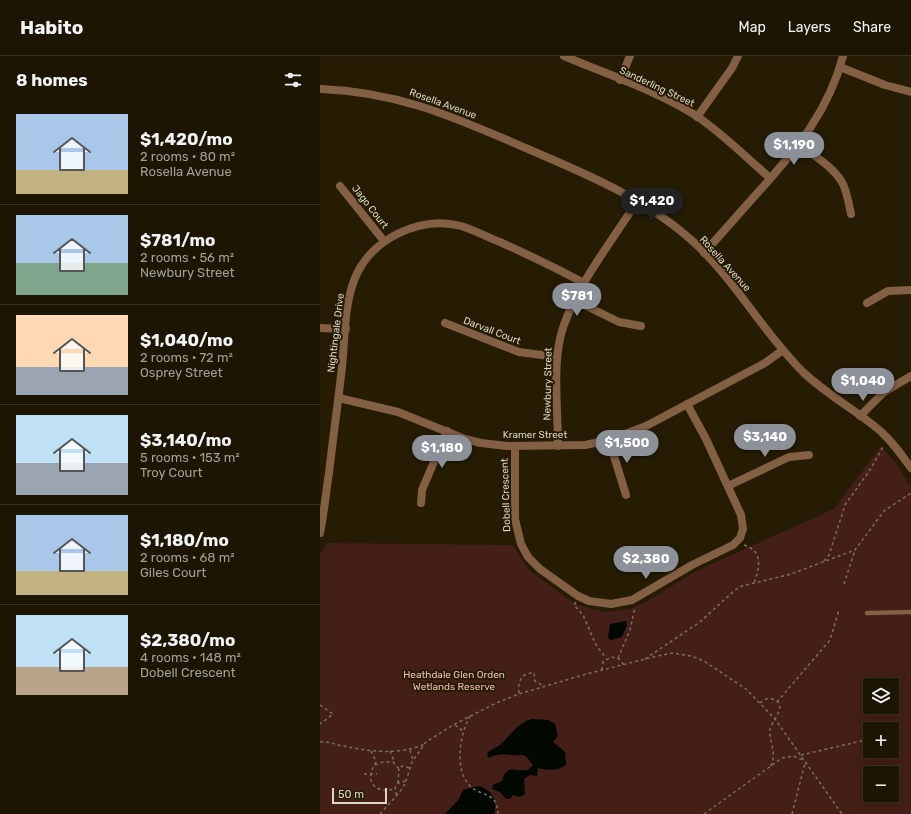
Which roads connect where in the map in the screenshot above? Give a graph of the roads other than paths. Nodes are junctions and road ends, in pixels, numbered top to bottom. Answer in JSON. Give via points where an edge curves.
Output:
{"nodes":[{"id":1,"x":564,"y":56,"type":"edge"},
{"id":2,"x":630,"y":56,"type":"edge"},
{"id":3,"x":738,"y":56,"type":"edge"},
{"id":4,"x":843,"y":56,"type":"edge"},
{"id":5,"x":840,"y":67,"type":"junction"},
{"id":6,"x":620,"y":80,"type":"junction"},
{"id":7,"x":320,"y":89,"type":"edge"},
{"id":8,"x":911,"y":92,"type":"edge"},
{"id":9,"x":698,"y":117,"type":"junction"},
{"id":10,"x":799,"y":144,"type":"junction"},
{"id":11,"x":770,"y":178,"type":"junction"},
{"id":12,"x":340,"y":186,"type":"dead end"},
{"id":13,"x":638,"y":200,"type":"junction"},
{"id":14,"x":851,"y":214,"type":"dead end"},
{"id":15,"x":384,"y":241,"type":"junction"},
{"id":16,"x":704,"y":253,"type":"junction"},
{"id":17,"x":584,"y":283,"type":"junction"},
{"id":18,"x":911,"y":290,"type":"edge"},
{"id":19,"x":574,"y":300,"type":"junction"},
{"id":20,"x":867,"y":303,"type":"dead end"},
{"id":21,"x":445,"y":323,"type":"dead end"},
{"id":22,"x":641,"y":326,"type":"dead end"},
{"id":23,"x":320,"y":328,"type":"edge"},
{"id":24,"x":346,"y":330,"type":"junction"},
{"id":25,"x":783,"y":350,"type":"junction"},
{"id":26,"x":557,"y":357,"type":"junction"},
{"id":27,"x":911,"y":376,"type":"edge"},
{"id":28,"x":338,"y":401,"type":"junction"},
{"id":29,"x":687,"y":404,"type":"junction"},
{"id":30,"x":862,"y":417,"type":"junction"},
{"id":31,"x":447,"y":432,"type":"junction"},
{"id":32,"x":609,"y":440,"type":"junction"},
{"id":33,"x":515,"y":446,"type":"junction"},
{"id":34,"x":558,"y":446,"type":"junction"},
{"id":35,"x":809,"y":455,"type":"dead end"},
{"id":36,"x":911,"y":468,"type":"edge"},
{"id":37,"x":728,"y":486,"type":"junction"},
{"id":38,"x":626,"y":495,"type":"dead end"},
{"id":39,"x":422,"y":503,"type":"dead end"},
{"id":40,"x":320,"y":532,"type":"edge"},
{"id":41,"x":911,"y":612,"type":"edge"},
{"id":42,"x":867,"y":613,"type":"dead end"}],
"edges":[{"from":1,"to":6,"type":"street","name":"Sanderling Street"},
{"from":2,"to":6,"type":"street"},
{"from":3,"to":9,"type":"street"},
{"from":4,"to":5,"type":"street"},
{"from":5,"to":8,"type":"street","via":[[885,85]]},
{"from":5,"to":10,"type":"street","via":[[823,110]]},
{"from":6,"to":9,"type":"street","name":"Sanderling Street"},
{"from":7,"to":13,"type":"street","name":"Rosella Avenue","via":[[391,97],[437,110],[590,175]]},
{"from":9,"to":11,"type":"street","name":"Sanderling Street"},
{"from":10,"to":11,"type":"street"},
{"from":10,"to":14,"type":"street","via":[[828,166],[839,178],[845,189]]},
{"from":11,"to":16,"type":"street"},
{"from":12,"to":15,"type":"street","name":"Jago Court"},
{"from":13,"to":16,"type":"street","name":"Rosella Avenue"},
{"from":13,"to":17,"type":"street","name":"Newbury Street"},
{"from":15,"to":17,"type":"street","name":"Nightingale Drive","via":[[407,229],[421,226],[460,226],[540,260]]},
{"from":15,"to":24,"type":"street","name":"Nightingale Drive","via":[[362,264],[355,278],[350,294]]},
{"from":16,"to":25,"type":"street","name":"Rosella Avenue","via":[[732,284]]},
{"from":17,"to":19,"type":"street","name":"Newbury Street"},
{"from":18,"to":20,"type":"street","via":[[888,291]]},
{"from":19,"to":22,"type":"street","via":[[618,322]]},
{"from":19,"to":26,"type":"street","name":"Newbury Street","via":[[562,331]]},
{"from":21,"to":26,"type":"street","name":"Darvall Court","via":[[519,352]]},
{"from":23,"to":24,"type":"street"},
{"from":24,"to":28,"type":"street","name":"Nightingale Drive"},
{"from":25,"to":29,"type":"street","name":"Kramer Street","via":[[765,363]]},
{"from":25,"to":30,"type":"street","name":"Rosella Avenue","via":[[823,390]]},
{"from":26,"to":34,"type":"street","name":"Newbury Street"},
{"from":27,"to":30,"type":"street","via":[[880,395]]},
{"from":28,"to":31,"type":"street","name":"Kramer Street","via":[[398,412]]},
{"from":28,"to":40,"type":"street","name":"Nightingale Drive"},
{"from":29,"to":32,"type":"street","name":"Kramer Street","via":[[636,431]]},
{"from":29,"to":37,"type":"street"},
{"from":30,"to":36,"type":"street","name":"Rosella Avenue","via":[[888,438]]},
{"from":31,"to":33,"type":"street","name":"Kramer Street","via":[[481,443]]},
{"from":31,"to":39,"type":"street","via":[[422,490]]},
{"from":32,"to":34,"type":"street","name":"Kramer Street","via":[[585,445]]},
{"from":32,"to":38,"type":"street"},
{"from":33,"to":34,"type":"street","name":"Kramer Street"},
{"from":33,"to":37,"type":"street","name":"Dobell Crescent","via":[[515,519],[521,544],[540,569],[578,596],[604,604],[632,600],[682,570],[737,542],[743,525]]},
{"from":35,"to":37,"type":"street","via":[[790,458]]},
{"from":41,"to":42,"type":"lane"}]}
